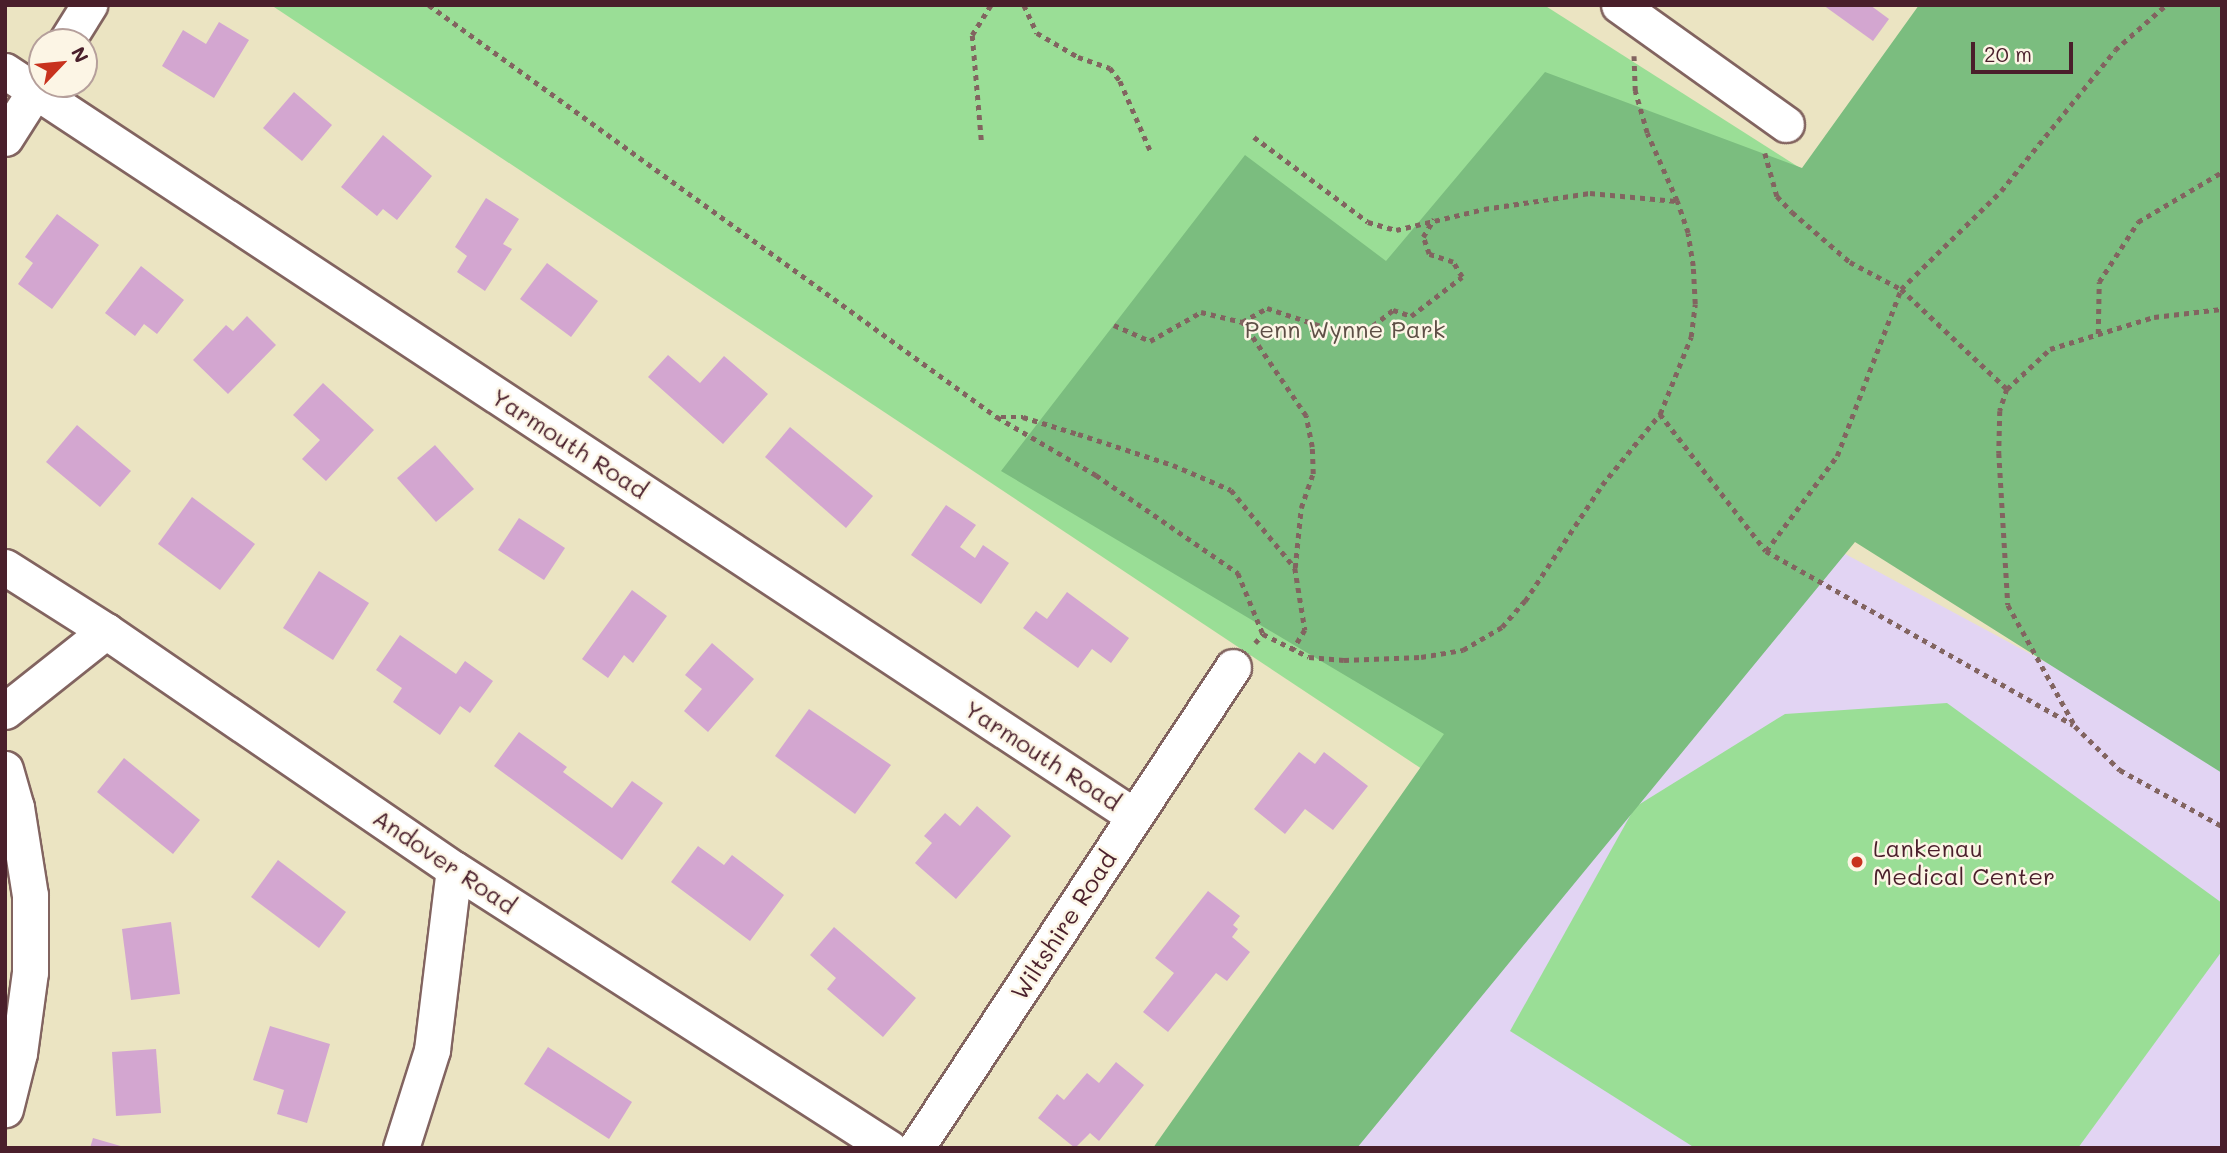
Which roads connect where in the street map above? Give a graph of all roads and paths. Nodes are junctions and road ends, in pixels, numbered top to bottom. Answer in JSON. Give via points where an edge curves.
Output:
{"nodes":[{"id":1,"x":89,"y":5,"type":"edge"},
{"id":2,"x":429,"y":5,"type":"edge"},
{"id":3,"x":991,"y":5,"type":"edge"},
{"id":4,"x":1024,"y":5,"type":"edge"},
{"id":5,"x":2166,"y":5,"type":"edge"},
{"id":6,"x":1640,"y":11,"type":"edge"},
{"id":7,"x":75,"y":28,"type":"edge"},
{"id":8,"x":5,"y":71,"type":"edge"},
{"id":9,"x":28,"y":81,"type":"edge"},
{"id":10,"x":31,"y":98,"type":"edge"},
{"id":11,"x":57,"y":98,"type":"edge"},
{"id":12,"x":1750,"y":98,"type":"junction"},
{"id":13,"x":1786,"y":124,"type":"dead end"},
{"id":14,"x":1254,"y":136,"type":"dead end"},
{"id":15,"x":5,"y":138,"type":"edge"},
{"id":16,"x":981,"y":140,"type":"dead end"},
{"id":17,"x":1152,"y":152,"type":"dead end"},
{"id":18,"x":2222,"y":173,"type":"edge"},
{"id":19,"x":1677,"y":201,"type":"junction"},
{"id":20,"x":1434,"y":219,"type":"junction"},
{"id":21,"x":1901,"y":289,"type":"junction"},
{"id":22,"x":2222,"y":309,"type":"edge"},
{"id":23,"x":1242,"y":322,"type":"junction"},
{"id":24,"x":1114,"y":325,"type":"dead end"},
{"id":25,"x":2098,"y":334,"type":"junction"},
{"id":26,"x":2007,"y":389,"type":"junction"},
{"id":27,"x":1660,"y":414,"type":"junction"},
{"id":28,"x":997,"y":417,"type":"junction"},
{"id":29,"x":1766,"y":551,"type":"junction"},
{"id":30,"x":5,"y":567,"type":"edge"},
{"id":31,"x":1295,"y":568,"type":"junction"},
{"id":32,"x":106,"y":631,"type":"junction"},
{"id":33,"x":1263,"y":634,"type":"junction"},
{"id":34,"x":1293,"y":650,"type":"junction"},
{"id":35,"x":1233,"y":667,"type":"joint"},
{"id":36,"x":5,"y":711,"type":"edge"},
{"id":37,"x":2075,"y":726,"type":"junction"},
{"id":38,"x":5,"y":769,"type":"edge"},
{"id":39,"x":1135,"y":816,"type":"junction"},
{"id":40,"x":2222,"y":826,"type":"edge"},
{"id":41,"x":454,"y":869,"type":"junction"},
{"id":42,"x":5,"y":1109,"type":"edge"},
{"id":43,"x":401,"y":1148,"type":"edge"},
{"id":44,"x":889,"y":1148,"type":"edge"},
{"id":45,"x":916,"y":1148,"type":"edge"}],
"edges":[{"from":1,"to":7,"type":"street"},
{"from":2,"to":28,"type":"path"},
{"from":3,"to":16,"type":"path","via":[[972,34]]},
{"from":4,"to":17,"type":"path","via":[[1037,33],[1078,57],[1110,68]]},
{"from":5,"to":21,"type":"path","via":[[2115,50],[2001,191]]},
{"from":6,"to":12,"type":"street"},
{"from":6,"to":19,"type":"path","via":[[1633,60],[1635,91],[1647,133]]},
{"from":8,"to":9,"type":"street","name":"Yarmouth Road"},
{"from":10,"to":15,"type":"street"},
{"from":11,"to":39,"type":"street","name":"Yarmouth Road"},
{"from":12,"to":13,"type":"street"},
{"from":12,"to":21,"type":"path","via":[[1776,197],[1850,262]]},
{"from":14,"to":20,"type":"path","via":[[1368,222],[1396,230]]},
{"from":18,"to":25,"type":"path","via":[[2138,222],[2099,282]]},
{"from":19,"to":20,"type":"path","via":[[1590,193]]},
{"from":19,"to":27,"type":"path","via":[[1688,233],[1695,304],[1691,337]]},
{"from":20,"to":23,"type":"path","via":[[1423,237],[1429,254],[1452,262],[1462,277],[1411,316],[1393,310],[1357,338],[1267,308]]},
{"from":21,"to":26,"type":"path"},
{"from":21,"to":29,"type":"path","via":[[1837,456]]},
{"from":22,"to":25,"type":"path","via":[[2154,317]]},
{"from":23,"to":24,"type":"path","via":[[1201,312],[1150,341]]},
{"from":23,"to":31,"type":"path","via":[[1306,416],[1313,474],[1301,508]]},
{"from":25,"to":26,"type":"path","via":[[2050,349]]},
{"from":26,"to":37,"type":"path","via":[[2000,411],[1999,453],[2008,605]]},
{"from":27,"to":29,"type":"path"},
{"from":27,"to":34,"type":"path","via":[[1602,485],[1561,550],[1502,627],[1463,650],[1421,657],[1344,660],[1309,657]]},
{"from":28,"to":31,"type":"path","via":[[1023,418],[1078,434],[1173,465],[1231,490]]},
{"from":28,"to":33,"type":"path","via":[[1096,475],[1238,573]]},
{"from":29,"to":37,"type":"path"},
{"from":30,"to":32,"type":"street","name":"Andover Road"},
{"from":31,"to":34,"type":"path","via":[[1305,630]]},
{"from":32,"to":36,"type":"street"},
{"from":32,"to":41,"type":"street","name":"Andover Road"},
{"from":33,"to":34,"type":"path"},
{"from":33,"to":35,"type":"path"},
{"from":35,"to":39,"type":"street","name":"Wiltshire Road"},
{"from":37,"to":40,"type":"path","via":[[2120,770]]},
{"from":38,"to":42,"type":"street","via":[[30,895],[30,972],[19,1053]]},
{"from":39,"to":45,"type":"street","name":"Wiltshire Road"},
{"from":41,"to":43,"type":"street","via":[[432,1050]]},
{"from":41,"to":44,"type":"street","name":"Andover Road"}]}
